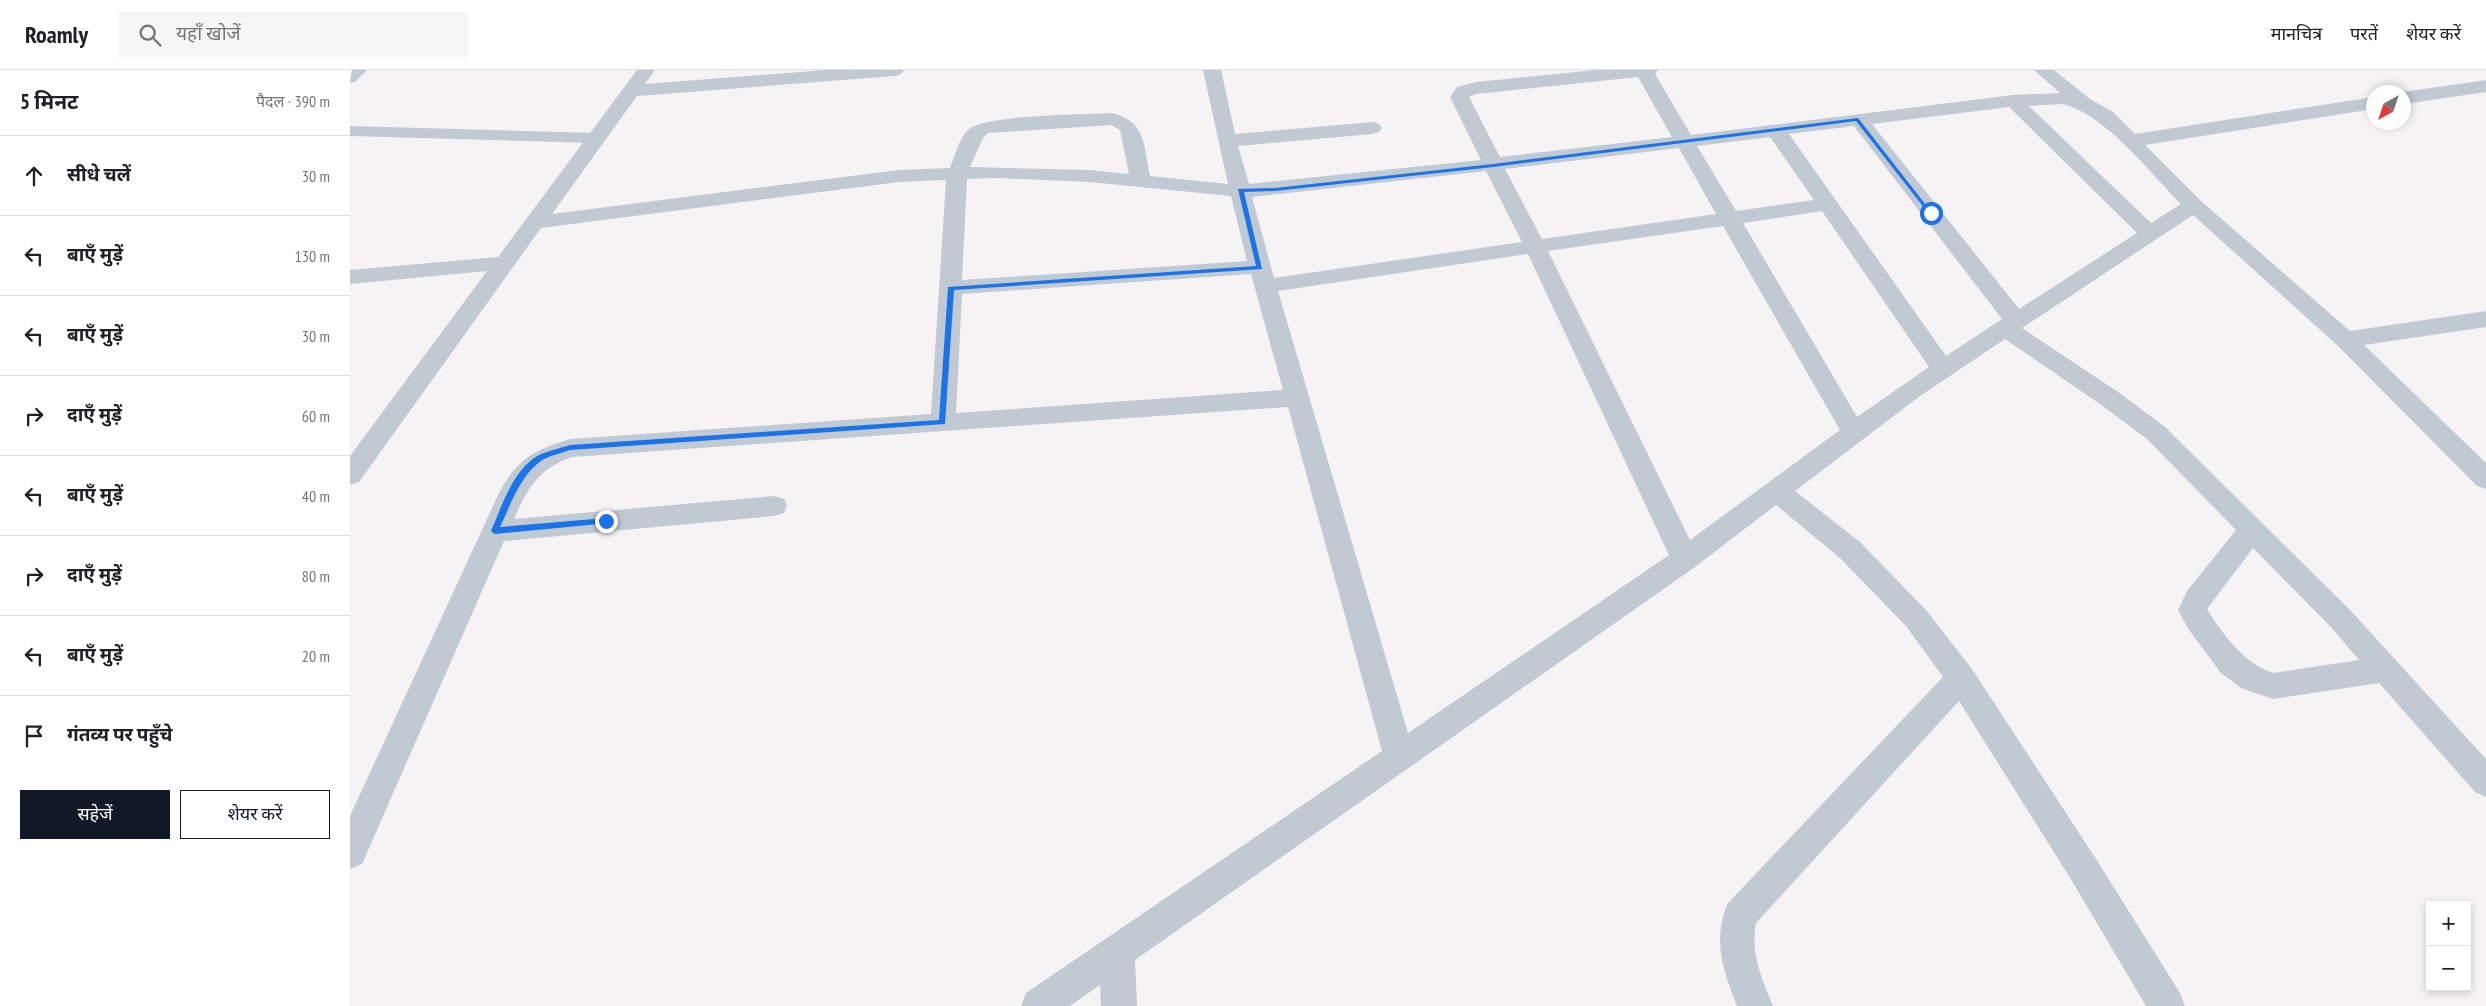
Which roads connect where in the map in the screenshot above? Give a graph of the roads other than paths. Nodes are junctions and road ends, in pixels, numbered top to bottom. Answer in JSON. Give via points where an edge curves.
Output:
{"nodes":[{"id":1,"x":360,"y":70,"type":"edge"},
{"id":2,"x":646,"y":70,"type":"edge"},
{"id":3,"x":895,"y":70,"type":"edge"},
{"id":4,"x":1212,"y":70,"type":"edge"},
{"id":5,"x":1649,"y":70,"type":"edge"},
{"id":6,"x":2043,"y":70,"type":"edge"},
{"id":7,"x":1644,"y":71,"type":"edge"},
{"id":8,"x":835,"y":72,"type":"edge"},
{"id":9,"x":350,"y":79,"type":"edge"},
{"id":10,"x":2486,"y":86,"type":"edge"},
{"id":11,"x":629,"y":91,"type":"junction"},
{"id":12,"x":2411,"y":97,"type":"edge"},
{"id":13,"x":2013,"y":101,"type":"junction"},
{"id":14,"x":2084,"y":103,"type":"junction"},
{"id":15,"x":2366,"y":104,"type":"edge"},
{"id":16,"x":1858,"y":119,"type":"junction"},
{"id":17,"x":1372,"y":128,"type":"dead end"},
{"id":18,"x":1775,"y":129,"type":"junction"},
{"id":19,"x":350,"y":131,"type":"edge"},
{"id":20,"x":595,"y":138,"type":"junction"},
{"id":21,"x":1684,"y":140,"type":"junction"},
{"id":22,"x":1227,"y":141,"type":"junction"},
{"id":23,"x":2130,"y":141,"type":"junction"},
{"id":24,"x":1493,"y":166,"type":"junction"},
{"id":25,"x":957,"y":174,"type":"junction"},
{"id":26,"x":1141,"y":180,"type":"junction"},
{"id":27,"x":1240,"y":191,"type":"junction"},
{"id":28,"x":1827,"y":204,"type":"junction"},
{"id":29,"x":2194,"y":205,"type":"junction"},
{"id":30,"x":1729,"y":218,"type":"junction"},
{"id":31,"x":533,"y":222,"type":"junction"},
{"id":32,"x":2150,"y":234,"type":"junction"},
{"id":33,"x":1534,"y":246,"type":"junction"},
{"id":34,"x":503,"y":263,"type":"junction"},
{"id":35,"x":1262,"y":276,"type":"junction"},
{"id":36,"x":350,"y":277,"type":"edge"},
{"id":37,"x":950,"y":288,"type":"junction"},
{"id":38,"x":2486,"y":319,"type":"edge"},
{"id":39,"x":2011,"y":325,"type":"junction"},
{"id":40,"x":2344,"y":340,"type":"junction"},
{"id":41,"x":1943,"y":369,"type":"junction"},
{"id":42,"x":1298,"y":398,"type":"junction"},
{"id":43,"x":942,"y":422,"type":"junction"},
{"id":44,"x":1854,"y":433,"type":"junction"},
{"id":45,"x":2483,"y":472,"type":"edge"},
{"id":46,"x":350,"y":475,"type":"edge"},
{"id":47,"x":1777,"y":491,"type":"junction"},
{"id":48,"x":774,"y":506,"type":"dead end"},
{"id":49,"x":2252,"y":530,"type":"junction"},
{"id":50,"x":495,"y":531,"type":"junction"},
{"id":51,"x":1685,"y":560,"type":"junction"},
{"id":52,"x":2386,"y":669,"type":"junction"},
{"id":53,"x":1961,"y":678,"type":"junction"},
{"id":54,"x":1400,"y":758,"type":"junction"},
{"id":55,"x":2486,"y":782,"type":"edge"},
{"id":56,"x":350,"y":853,"type":"edge"},
{"id":57,"x":1116,"y":954,"type":"junction"},
{"id":58,"x":1039,"y":1006,"type":"edge"},
{"id":59,"x":1119,"y":1006,"type":"edge"},
{"id":60,"x":1755,"y":1006,"type":"edge"},
{"id":61,"x":2167,"y":1006,"type":"edge"}],
"edges":[{"from":1,"to":9,"type":"lane"},
{"from":2,"to":11,"type":"street"},
{"from":3,"to":8,"type":"street"},
{"from":4,"to":22,"type":"street"},
{"from":5,"to":7,"type":"street"},
{"from":6,"to":14,"type":"street"},
{"from":7,"to":21,"type":"street"},
{"from":7,"to":24,"type":"street","via":[[1464,91],[1459,97],[1461,104]]},
{"from":8,"to":11,"type":"street"},
{"from":10,"to":12,"type":"street"},
{"from":11,"to":20,"type":"street"},
{"from":13,"to":14,"type":"street","via":[[2063,98]]},
{"from":13,"to":16,"type":"street"},
{"from":13,"to":32,"type":"street"},
{"from":14,"to":23,"type":"street","via":[[2106,116]]},
{"from":15,"to":23,"type":"street"},
{"from":16,"to":18,"type":"street"},
{"from":16,"to":39,"type":"street"},
{"from":17,"to":22,"type":"street"},
{"from":18,"to":21,"type":"street"},
{"from":18,"to":28,"type":"street"},
{"from":19,"to":20,"type":"lane"},
{"from":20,"to":31,"type":"street"},
{"from":21,"to":24,"type":"street"},
{"from":21,"to":30,"type":"street"},
{"from":22,"to":27,"type":"street"},
{"from":23,"to":29,"type":"street"},
{"from":24,"to":27,"type":"street"},
{"from":24,"to":33,"type":"street"},
{"from":25,"to":26,"type":"street","via":[[996,172]]},
{"from":25,"to":26,"type":"street","via":[[974,135],[982,130],[996,126],[1112,119],[1129,128]]},
{"from":25,"to":31,"type":"street","via":[[900,176]]},
{"from":25,"to":37,"type":"street"},
{"from":26,"to":27,"type":"street"},
{"from":27,"to":35,"type":"street"},
{"from":28,"to":30,"type":"street"},
{"from":28,"to":41,"type":"street"},
{"from":29,"to":32,"type":"street"},
{"from":29,"to":40,"type":"street"},
{"from":30,"to":33,"type":"street"},
{"from":30,"to":44,"type":"street"},
{"from":31,"to":34,"type":"street"},
{"from":32,"to":39,"type":"street"},
{"from":33,"to":35,"type":"street"},
{"from":33,"to":51,"type":"street"},
{"from":34,"to":36,"type":"street"},
{"from":34,"to":46,"type":"street"},
{"from":35,"to":37,"type":"street"},
{"from":35,"to":42,"type":"street"},
{"from":37,"to":43,"type":"street"},
{"from":38,"to":40,"type":"street"},
{"from":39,"to":41,"type":"street"},
{"from":39,"to":49,"type":"street","via":[[2156,433]]},
{"from":40,"to":45,"type":"street"},
{"from":41,"to":44,"type":"street"},
{"from":42,"to":43,"type":"street"},
{"from":42,"to":54,"type":"street"},
{"from":43,"to":50,"type":"street","via":[[570,448],[541,458],[525,471]]},
{"from":44,"to":47,"type":"street"},
{"from":47,"to":51,"type":"street"},
{"from":47,"to":53,"type":"street","via":[[1850,550],[1916,618]]},
{"from":48,"to":50,"type":"street"},
{"from":49,"to":52,"type":"street"},
{"from":49,"to":52,"type":"street","via":[[2197,599],[2192,610],[2232,664],[2252,679],[2273,686]]},
{"from":50,"to":56,"type":"street"},
{"from":51,"to":54,"type":"street"},
{"from":52,"to":55,"type":"street"},
{"from":53,"to":60,"type":"street","via":[[1740,915],[1736,958]]},
{"from":53,"to":61,"type":"street"},
{"from":54,"to":57,"type":"street"},
{"from":57,"to":58,"type":"street"},
{"from":57,"to":59,"type":"street"}]}
